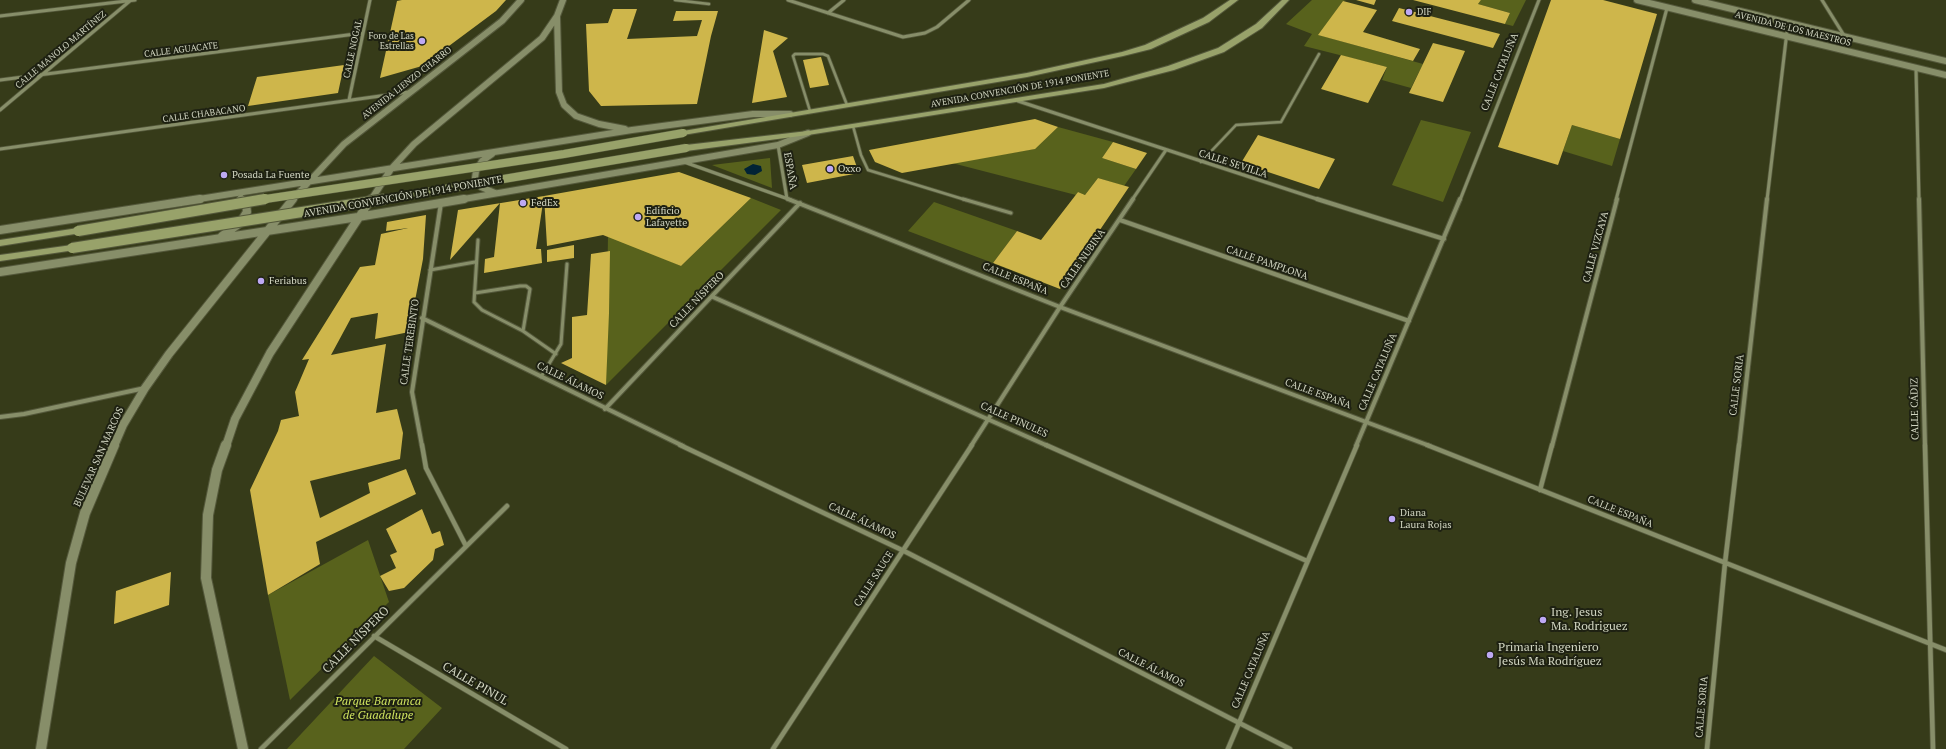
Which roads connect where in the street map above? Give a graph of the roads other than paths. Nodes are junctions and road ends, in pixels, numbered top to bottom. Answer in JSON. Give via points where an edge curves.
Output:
{"nodes":[{"id":1,"x":131,"y":0,"type":"edge"},
{"id":2,"x":135,"y":0,"type":"edge"},
{"id":3,"x":370,"y":0,"type":"edge"},
{"id":4,"x":521,"y":0,"type":"edge"},
{"id":5,"x":563,"y":0,"type":"edge"},
{"id":6,"x":675,"y":0,"type":"edge"},
{"id":7,"x":788,"y":0,"type":"edge"},
{"id":8,"x":844,"y":0,"type":"edge"},
{"id":9,"x":969,"y":0,"type":"edge"},
{"id":10,"x":1235,"y":0,"type":"edge"},
{"id":11,"x":1286,"y":0,"type":"edge"},
{"id":12,"x":1539,"y":0,"type":"edge"},
{"id":13,"x":1637,"y":0,"type":"edge"},
{"id":14,"x":1695,"y":0,"type":"edge"},
{"id":15,"x":1822,"y":0,"type":"edge"},
{"id":16,"x":1709,"y":2,"type":"edge"},
{"id":17,"x":709,"y":4,"type":"dead end"},
{"id":18,"x":1667,"y":8,"type":"junction"},
{"id":19,"x":828,"y":13,"type":"junction"},
{"id":20,"x":0,"y":16,"type":"edge"},
{"id":21,"x":557,"y":16,"type":"junction"},
{"id":22,"x":1788,"y":23,"type":"junction"},
{"id":23,"x":363,"y":33,"type":"junction"},
{"id":24,"x":1787,"y":37,"type":"junction"},
{"id":25,"x":1845,"y":37,"type":"junction"},
{"id":26,"x":1319,"y":54,"type":"dead end"},
{"id":27,"x":1946,"y":61,"type":"edge"},
{"id":28,"x":1916,"y":68,"type":"junction"},
{"id":29,"x":45,"y":74,"type":"junction"},
{"id":30,"x":1946,"y":75,"type":"edge"},
{"id":31,"x":0,"y":80,"type":"edge"},
{"id":32,"x":409,"y":92,"type":"junction"},
{"id":33,"x":349,"y":100,"type":"junction"},
{"id":34,"x":1018,"y":101,"type":"junction"},
{"id":35,"x":847,"y":105,"type":"junction"},
{"id":36,"x":0,"y":110,"type":"edge"},
{"id":37,"x":810,"y":111,"type":"junction"},
{"id":38,"x":790,"y":114,"type":"junction"},
{"id":39,"x":853,"y":126,"type":"junction"},
{"id":40,"x":632,"y":130,"type":"junction"},
{"id":41,"x":808,"y":133,"type":"junction"},
{"id":42,"x":778,"y":145,"type":"junction"},
{"id":43,"x":0,"y":149,"type":"edge"},
{"id":44,"x":1166,"y":150,"type":"junction"},
{"id":45,"x":493,"y":153,"type":"junction"},
{"id":46,"x":681,"y":161,"type":"junction"},
{"id":47,"x":1200,"y":162,"type":"junction"},
{"id":48,"x":391,"y":169,"type":"junction"},
{"id":49,"x":307,"y":182,"type":"junction"},
{"id":50,"x":234,"y":193,"type":"junction"},
{"id":51,"x":495,"y":193,"type":"junction"},
{"id":52,"x":787,"y":199,"type":"junction"},
{"id":53,"x":441,"y":203,"type":"junction"},
{"id":54,"x":800,"y":203,"type":"junction"},
{"id":55,"x":1011,"y":213,"type":"dead end"},
{"id":56,"x":358,"y":217,"type":"junction"},
{"id":57,"x":1120,"y":220,"type":"junction"},
{"id":58,"x":0,"y":230,"type":"edge"},
{"id":59,"x":266,"y":231,"type":"junction"},
{"id":60,"x":216,"y":239,"type":"junction"},
{"id":61,"x":1444,"y":239,"type":"junction"},
{"id":62,"x":478,"y":240,"type":"dead end"},
{"id":63,"x":0,"y":243,"type":"edge"},
{"id":64,"x":0,"y":258,"type":"edge"},
{"id":65,"x":476,"y":262,"type":"junction"},
{"id":66,"x":567,"y":264,"type":"dead end"},
{"id":67,"x":430,"y":270,"type":"junction"},
{"id":68,"x":0,"y":272,"type":"edge"},
{"id":69,"x":475,"y":293,"type":"junction"},
{"id":70,"x":713,"y":297,"type":"junction"},
{"id":71,"x":1060,"y":307,"type":"junction"},
{"id":72,"x":422,"y":318,"type":"junction"},
{"id":73,"x":1409,"y":321,"type":"junction"},
{"id":74,"x":523,"y":331,"type":"junction"},
{"id":75,"x":556,"y":354,"type":"junction"},
{"id":76,"x":541,"y":377,"type":"junction"},
{"id":77,"x":145,"y":388,"type":"junction"},
{"id":78,"x":605,"y":409,"type":"junction"},
{"id":79,"x":0,"y":417,"type":"edge"},
{"id":80,"x":989,"y":418,"type":"junction"},
{"id":81,"x":1366,"y":421,"type":"junction"},
{"id":82,"x":1540,"y":490,"type":"junction"},
{"id":83,"x":507,"y":506,"type":"dead end"},
{"id":84,"x":466,"y":546,"type":"junction"},
{"id":85,"x":904,"y":551,"type":"junction"},
{"id":86,"x":1307,"y":560,"type":"junction"},
{"id":87,"x":1725,"y":563,"type":"junction"},
{"id":88,"x":374,"y":636,"type":"junction"},
{"id":89,"x":1929,"y":644,"type":"junction"},
{"id":90,"x":1946,"y":650,"type":"edge"},
{"id":91,"x":1239,"y":723,"type":"junction"},
{"id":92,"x":41,"y":749,"type":"edge"},
{"id":93,"x":243,"y":749,"type":"edge"},
{"id":94,"x":261,"y":749,"type":"edge"},
{"id":95,"x":566,"y":749,"type":"edge"},
{"id":96,"x":773,"y":749,"type":"edge"},
{"id":97,"x":1228,"y":749,"type":"edge"},
{"id":98,"x":1290,"y":749,"type":"edge"},
{"id":99,"x":1707,"y":749,"type":"edge"},
{"id":100,"x":1933,"y":749,"type":"edge"}],
"edges":[{"from":1,"to":2,"type":"street"},
{"from":1,"to":20,"type":"street"},
{"from":1,"to":29,"type":"street","name":"CALLE MANOLO MARTÍNEZ"},
{"from":3,"to":23,"type":"street","name":"CALLE NOGAL"},
{"from":4,"to":32,"type":"street","name":"AVENIDA LIENZO CHARRO","via":[[502,21]]},
{"from":5,"to":21,"type":"street"},
{"from":6,"to":17,"type":"lane"},
{"from":7,"to":19,"type":"street"},
{"from":8,"to":19,"type":"street"},
{"from":9,"to":19,"type":"street","via":[[937,27],[916,36],[893,35]]},
{"from":10,"to":35,"type":"main road","name":"AVENIDA CONVENCIÓN DE 1914 PONIENTE","via":[[1206,20],[1148,47],[1027,75]]},
{"from":11,"to":34,"type":"main road","name":"AVENIDA CONVENCIÓN DE 1914 PONIENTE","via":[[1259,26],[1221,50],[1171,68],[1104,86]]},
{"from":12,"to":61,"type":"street","name":"CALLE CATALUÑA"},
{"from":13,"to":18,"type":"street","name":"AVENIDA DE LOS MAESTROS"},
{"from":14,"to":16,"type":"street","name":"AVENIDA DE LOS MAESTROS"},
{"from":15,"to":25,"type":"street"},
{"from":16,"to":22,"type":"street","name":"AVENIDA DE LOS MAESTROS"},
{"from":18,"to":24,"type":"street","name":"AVENIDA DE LOS MAESTROS"},
{"from":18,"to":82,"type":"street","name":"CALLE VIZCAYA"},
{"from":21,"to":40,"type":"street","via":[[559,92],[564,105],[576,116],[599,124]]},
{"from":21,"to":48,"type":"street","via":[[542,38],[414,144]]},
{"from":22,"to":24,"type":"street","name":"CALLE SORIA"},
{"from":22,"to":25,"type":"street","name":"AVENIDA DE LOS MAESTROS"},
{"from":23,"to":29,"type":"street","name":"CALLE AGUACATE"},
{"from":23,"to":33,"type":"street","name":"CALLE NOGAL"},
{"from":24,"to":28,"type":"street","name":"AVENIDA DE LOS MAESTROS"},
{"from":24,"to":87,"type":"street","name":"CALLE SORIA"},
{"from":25,"to":27,"type":"street","name":"AVENIDA DE LOS MAESTROS"},
{"from":26,"to":47,"type":"lane","via":[[1281,122],[1236,125]]},
{"from":28,"to":30,"type":"street","name":"AVENIDA DE LOS MAESTROS"},
{"from":28,"to":89,"type":"street","name":"CALLE CÁDIZ"},
{"from":29,"to":31,"type":"street","name":"CALLE AGUACATE"},
{"from":29,"to":36,"type":"street","name":"CALLE MANOLO MARTÍNEZ"},
{"from":32,"to":33,"type":"street","name":"CALLE CHABACANO"},
{"from":32,"to":49,"type":"street","name":"AVENIDA LIENZO CHARRO","via":[[344,144]]},
{"from":33,"to":43,"type":"street","name":"CALLE CHABACANO"},
{"from":34,"to":39,"type":"main road","name":"AVENIDA CONVENCIÓN DE 1914 PONIENTE"},
{"from":34,"to":44,"type":"street","name":"CALLE SEVILLA"},
{"from":35,"to":37,"type":"main road","name":"AVENIDA CONVENCIÓN DE 1914 PONIENTE"},
{"from":35,"to":37,"type":"lane","via":[[828,56],[795,54],[793,56]]},
{"from":37,"to":38,"type":"main road","name":"AVENIDA CONVENCIÓN DE 1914 PONIENTE"},
{"from":38,"to":40,"type":"street","name":"AVENIDA CONVENCIÓN DE 1914 PONIENTE","via":[[753,114]]},
{"from":38,"to":63,"type":"main road","name":"AVENIDA CONVENCIÓN DE 1914 PONIENTE","bridge":true,"via":[[564,154]]},
{"from":39,"to":41,"type":"main road","name":"AVENIDA CONVENCIÓN DE 1914 PONIENTE"},
{"from":39,"to":55,"type":"lane","via":[[868,170]]},
{"from":40,"to":45,"type":"street","name":"AVENIDA CONVENCIÓN DE 1914 PONIENTE"},
{"from":41,"to":42,"type":"street","name":"AVENIDA CONVENCIÓN DE 1914 PONIENTE"},
{"from":41,"to":64,"type":"main road","name":"AVENIDA CONVENCIÓN DE 1914 PONIENTE","bridge":true,"via":[[686,148],[343,206]]},
{"from":42,"to":46,"type":"street","name":"AVENIDA CONVENCIÓN DE 1914 PONIENTE"},
{"from":42,"to":52,"type":"street","name":"ESPAÑA"},
{"from":44,"to":47,"type":"street","name":"CALLE SEVILLA"},
{"from":44,"to":57,"type":"street","name":"CALLE NUBINA"},
{"from":45,"to":48,"type":"street","name":"AVENIDA CONVENCIÓN DE 1914 PONIENTE"},
{"from":45,"to":51,"type":"street","via":[[482,161],[475,178],[481,187]]},
{"from":46,"to":51,"type":"street","name":"AVENIDA CONVENCIÓN DE 1914 PONIENTE"},
{"from":46,"to":52,"type":"street","name":"CALLE ESPAÑA"},
{"from":47,"to":61,"type":"street","name":"CALLE SEVILLA"},
{"from":48,"to":49,"type":"street","name":"AVENIDA CONVENCIÓN DE 1914 PONIENTE"},
{"from":48,"to":56,"type":"street"},
{"from":49,"to":50,"type":"street","name":"AVENIDA CONVENCIÓN DE 1914 PONIENTE"},
{"from":49,"to":59,"type":"street","name":"BULEVAR SAN MARCOS"},
{"from":50,"to":58,"type":"street","name":"AVENIDA CONVENCIÓN DE 1914 PONIENTE"},
{"from":50,"to":60,"type":"street","via":[[246,204],[247,212],[228,234]]},
{"from":51,"to":53,"type":"street","name":"AVENIDA CONVENCIÓN DE 1914 PONIENTE"},
{"from":52,"to":54,"type":"street","name":"CALLE ESPAÑA"},
{"from":53,"to":56,"type":"street","name":"AVENIDA CONVENCIÓN DE 1914 PONIENTE"},
{"from":53,"to":67,"type":"street","name":"CALLE TEREBINTO"},
{"from":54,"to":70,"type":"street","name":"CALLE NÍSPERO"},
{"from":54,"to":71,"type":"street","name":"CALLE ESPAÑA"},
{"from":56,"to":59,"type":"street","name":"AVENIDA CONVENCIÓN DE 1914 PONIENTE"},
{"from":56,"to":93,"type":"street","via":[[270,353],[235,419],[217,470],[208,515],[206,578]]},
{"from":57,"to":71,"type":"street","name":"CALLE NUBINA"},
{"from":57,"to":73,"type":"street","name":"CALLE PAMPLONA"},
{"from":59,"to":60,"type":"street","name":"AVENIDA CONVENCIÓN DE 1914 PONIENTE"},
{"from":59,"to":77,"type":"street","name":"BULEVAR SAN MARCOS"},
{"from":60,"to":68,"type":"street","name":"AVENIDA CONVENCIÓN DE 1914 PONIENTE"},
{"from":61,"to":73,"type":"street","name":"CALLE CATALUÑA"},
{"from":62,"to":65,"type":"lane"},
{"from":65,"to":67,"type":"lane"},
{"from":65,"to":69,"type":"lane"},
{"from":66,"to":75,"type":"lane","via":[[561,344]]},
{"from":67,"to":72,"type":"street","name":"CALLE TEREBINTO"},
{"from":69,"to":74,"type":"lane","via":[[474,302],[482,310]]},
{"from":69,"to":74,"type":"lane","via":[[520,286],[530,289]]},
{"from":70,"to":78,"type":"street","name":"CALLE NÍSPERO"},
{"from":70,"to":80,"type":"street","name":"CALLE PINULES"},
{"from":71,"to":80,"type":"street","name":"CALLE NUBINA"},
{"from":71,"to":81,"type":"street","name":"CALLE ESPAÑA"},
{"from":72,"to":76,"type":"street","name":"CALLE ÁLAMOS"},
{"from":72,"to":84,"type":"street","name":"CALLE TEREBINTO","via":[[412,392],[426,468]]},
{"from":73,"to":81,"type":"street","name":"CALLE CATALUÑA"},
{"from":74,"to":75,"type":"lane"},
{"from":75,"to":76,"type":"lane"},
{"from":76,"to":78,"type":"street","name":"CALLE ÁLAMOS"},
{"from":77,"to":79,"type":"street"},
{"from":77,"to":92,"type":"street","name":"BULEVAR SAN MARCOS","via":[[123,425],[85,513],[71,563]]},
{"from":78,"to":85,"type":"street","name":"CALLE ÁLAMOS"},
{"from":80,"to":85,"type":"street","name":"CALLE SAUCE"},
{"from":80,"to":86,"type":"street","name":"CALLE PINULES"},
{"from":81,"to":82,"type":"street","name":"CALLE ESPAÑA"},
{"from":81,"to":86,"type":"street","name":"CALLE CATALUÑA"},
{"from":82,"to":87,"type":"street","name":"CALLE ESPAÑA"},
{"from":83,"to":84,"type":"street","name":"CALLE NÍSPERO"},
{"from":84,"to":88,"type":"street","name":"CALLE NÍSPERO"},
{"from":85,"to":91,"type":"street","name":"CALLE ÁLAMOS"},
{"from":85,"to":96,"type":"street","name":"CALLE SAUCE"},
{"from":86,"to":91,"type":"street","name":"CALLE CATALUÑA"},
{"from":87,"to":89,"type":"street","name":"CALLE ESPAÑA"},
{"from":87,"to":99,"type":"street","name":"CALLE SORIA"},
{"from":88,"to":94,"type":"street","name":"CALLE NÍSPERO"},
{"from":88,"to":95,"type":"street","name":"CALLE PINUL"},
{"from":89,"to":90,"type":"street","name":"CALLE ESPAÑA"},
{"from":89,"to":100,"type":"street","name":"CALLE CÁDIZ"},
{"from":91,"to":97,"type":"street","name":"CALLE CATALUÑA"},
{"from":91,"to":98,"type":"street","name":"CALLE ÁLAMOS"}]}
